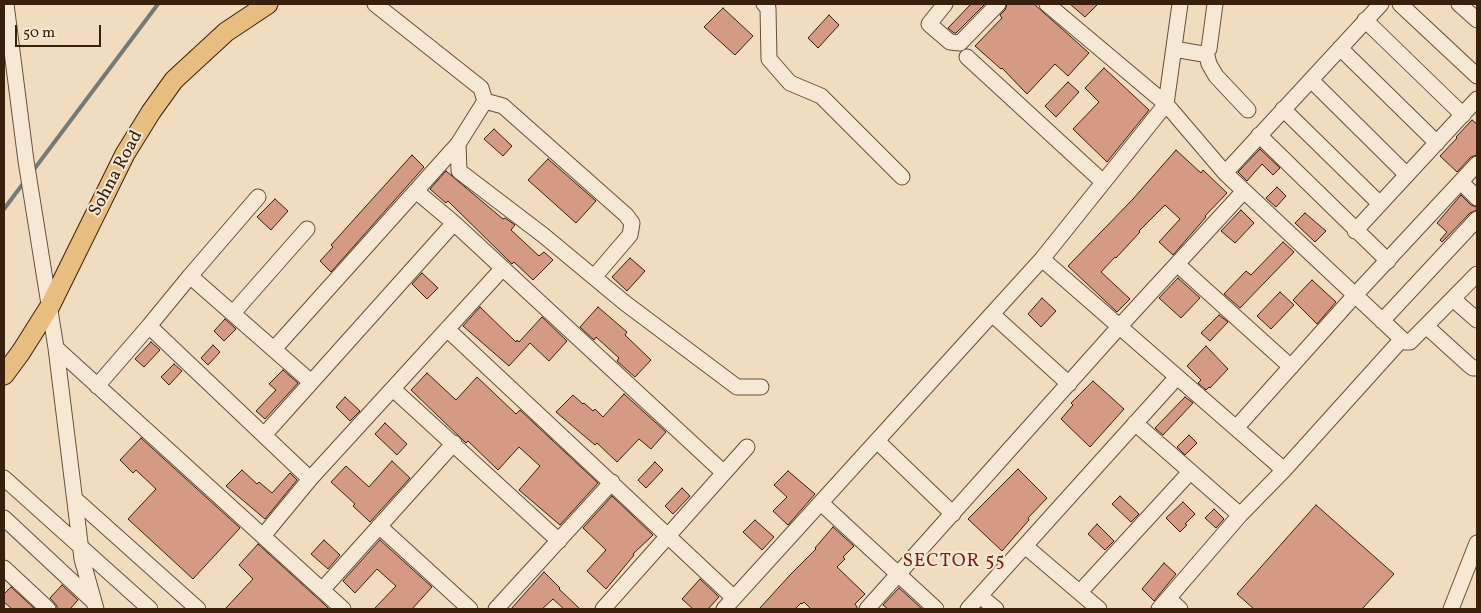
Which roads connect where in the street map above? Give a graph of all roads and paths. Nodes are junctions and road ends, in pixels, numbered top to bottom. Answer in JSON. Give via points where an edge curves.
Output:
{"nodes":[{"id":1,"x":6,"y":4,"type":"edge"},
{"id":2,"x":268,"y":4,"type":"edge"},
{"id":3,"x":375,"y":4,"type":"edge"},
{"id":4,"x":764,"y":4,"type":"edge"},
{"id":5,"x":945,"y":4,"type":"edge"},
{"id":6,"x":998,"y":4,"type":"edge"},
{"id":7,"x":1180,"y":4,"type":"edge"},
{"id":8,"x":1215,"y":4,"type":"edge"},
{"id":9,"x":1381,"y":4,"type":"edge"},
{"id":10,"x":1400,"y":4,"type":"edge"},
{"id":11,"x":1459,"y":4,"type":"edge"},
{"id":12,"x":1056,"y":7,"type":"edge"},
{"id":13,"x":1366,"y":20,"type":"junction"},
{"id":14,"x":1477,"y":20,"type":"edge"},
{"id":15,"x":1340,"y":48,"type":"junction"},
{"id":16,"x":1174,"y":49,"type":"junction"},
{"id":17,"x":1206,"y":52,"type":"junction"},
{"id":18,"x":966,"y":57,"type":"dead end"},
{"id":19,"x":1477,"y":76,"type":"edge"},
{"id":20,"x":1310,"y":80,"type":"junction"},
{"id":21,"x":1477,"y":99,"type":"edge"},
{"id":22,"x":485,"y":101,"type":"junction"},
{"id":23,"x":1166,"y":104,"type":"junction"},
{"id":24,"x":1283,"y":109,"type":"junction"},
{"id":25,"x":1248,"y":110,"type":"dead end"},
{"id":26,"x":1462,"y":115,"type":"junction"},
{"id":27,"x":1259,"y":135,"type":"junction"},
{"id":28,"x":1436,"y":143,"type":"junction"},
{"id":29,"x":458,"y":144,"type":"junction"},
{"id":30,"x":1477,"y":164,"type":"edge"},
{"id":31,"x":1225,"y":173,"type":"junction"},
{"id":32,"x":1407,"y":175,"type":"junction"},
{"id":33,"x":902,"y":177,"type":"dead end"},
{"id":34,"x":1103,"y":182,"type":"junction"},
{"id":35,"x":1461,"y":182,"type":"junction"},
{"id":36,"x":416,"y":191,"type":"junction"},
{"id":37,"x":1244,"y":191,"type":"junction"},
{"id":38,"x":258,"y":197,"type":"dead end"},
{"id":39,"x":1477,"y":198,"type":"edge"},
{"id":40,"x":1380,"y":204,"type":"junction"},
{"id":41,"x":1477,"y":219,"type":"edge"},
{"id":42,"x":454,"y":223,"type":"junction"},
{"id":43,"x":307,"y":228,"type":"dead end"},
{"id":44,"x":1355,"y":231,"type":"junction"},
{"id":45,"x":1042,"y":259,"type":"junction"},
{"id":46,"x":1388,"y":261,"type":"junction"},
{"id":47,"x":1177,"y":264,"type":"junction"},
{"id":48,"x":503,"y":268,"type":"junction"},
{"id":49,"x":1477,"y":274,"type":"edge"},
{"id":50,"x":190,"y":276,"type":"junction"},
{"id":51,"x":594,"y":278,"type":"junction"},
{"id":52,"x":1356,"y":294,"type":"junction"},
{"id":53,"x":1453,"y":299,"type":"junction"},
{"id":54,"x":50,"y":306,"type":"junction"},
{"id":55,"x":233,"y":313,"type":"junction"},
{"id":56,"x":992,"y":314,"type":"junction"},
{"id":57,"x":1477,"y":320,"type":"edge"},
{"id":58,"x":1382,"y":321,"type":"junction"},
{"id":59,"x":149,"y":326,"type":"junction"},
{"id":60,"x":1426,"y":326,"type":"junction"},
{"id":61,"x":1119,"y":327,"type":"junction"},
{"id":62,"x":447,"y":330,"type":"junction"},
{"id":63,"x":1402,"y":339,"type":"junction"},
{"id":64,"x":56,"y":348,"type":"junction"},
{"id":65,"x":274,"y":350,"type":"junction"},
{"id":66,"x":1291,"y":367,"type":"junction"},
{"id":67,"x":1477,"y":368,"type":"edge"},
{"id":68,"x":4,"y":375,"type":"edge"},
{"id":69,"x":1177,"y":377,"type":"junction"},
{"id":70,"x":311,"y":382,"type":"junction"},
{"id":71,"x":1068,"y":384,"type":"junction"},
{"id":72,"x":97,"y":386,"type":"junction"},
{"id":73,"x":761,"y":387,"type":"dead end"},
{"id":74,"x":393,"y":388,"type":"junction"},
{"id":75,"x":1135,"y":422,"type":"junction"},
{"id":76,"x":1236,"y":428,"type":"junction"},
{"id":77,"x":264,"y":435,"type":"junction"},
{"id":78,"x":876,"y":441,"type":"junction"},
{"id":79,"x":454,"y":443,"type":"junction"},
{"id":80,"x":747,"y":447,"type":"dead end"},
{"id":81,"x":1284,"y":470,"type":"junction"},
{"id":82,"x":1190,"y":472,"type":"junction"},
{"id":83,"x":724,"y":473,"type":"junction"},
{"id":84,"x":4,"y":478,"type":"edge"},
{"id":85,"x":310,"y":479,"type":"junction"},
{"id":86,"x":612,"y":482,"type":"junction"},
{"id":87,"x":4,"y":491,"type":"edge"},
{"id":88,"x":75,"y":499,"type":"junction"},
{"id":89,"x":821,"y":503,"type":"junction"},
{"id":90,"x":953,"y":514,"type":"junction"},
{"id":91,"x":1240,"y":515,"type":"junction"},
{"id":92,"x":4,"y":518,"type":"edge"},
{"id":93,"x":379,"y":526,"type":"junction"},
{"id":94,"x":669,"y":535,"type":"junction"},
{"id":95,"x":263,"y":536,"type":"junction"},
{"id":96,"x":559,"y":541,"type":"junction"},
{"id":97,"x":1477,"y":543,"type":"edge"},
{"id":98,"x":1025,"y":546,"type":"junction"},
{"id":99,"x":81,"y":553,"type":"junction"},
{"id":100,"x":4,"y":568,"type":"edge"},
{"id":101,"x":898,"y":575,"type":"junction"},
{"id":102,"x":322,"y":590,"type":"junction"},
{"id":103,"x":1080,"y":592,"type":"junction"},
{"id":104,"x":980,"y":596,"type":"junction"},
{"id":105,"x":729,"y":604,"type":"edge"},
{"id":106,"x":1164,"y":604,"type":"edge"},
{"id":107,"x":95,"y":606,"type":"edge"},
{"id":108,"x":48,"y":609,"type":"edge"},
{"id":109,"x":136,"y":609,"type":"edge"},
{"id":110,"x":150,"y":609,"type":"edge"},
{"id":111,"x":198,"y":609,"type":"edge"},
{"id":112,"x":344,"y":609,"type":"edge"},
{"id":113,"x":470,"y":609,"type":"edge"},
{"id":114,"x":496,"y":609,"type":"edge"},
{"id":115,"x":603,"y":609,"type":"edge"},
{"id":116,"x":867,"y":609,"type":"edge"},
{"id":117,"x":936,"y":609,"type":"edge"},
{"id":118,"x":968,"y":609,"type":"edge"},
{"id":119,"x":996,"y":609,"type":"edge"},
{"id":120,"x":1099,"y":609,"type":"edge"},
{"id":121,"x":1180,"y":609,"type":"edge"},
{"id":122,"x":1451,"y":609,"type":"edge"}],
"edges":[{"from":1,"to":54,"type":"street","via":[[30,190]]},
{"from":2,"to":54,"type":"main road","name":"Sohna Road","via":[[226,32],[174,80],[125,154]]},
{"from":3,"to":22,"type":"street","via":[[481,88]]},
{"from":4,"to":33,"type":"street","via":[[768,8],[769,59],[790,83],[821,96]]},
{"from":5,"to":6,"type":"street","via":[[930,24],[950,42],[960,43]]},
{"from":7,"to":16,"type":"street"},
{"from":8,"to":17,"type":"street"},
{"from":9,"to":13,"type":"street"},
{"from":10,"to":19,"type":"street"},
{"from":11,"to":14,"type":"street"},
{"from":12,"to":23,"type":"street"},
{"from":13,"to":15,"type":"street"},
{"from":13,"to":26,"type":"street"},
{"from":15,"to":20,"type":"street"},
{"from":15,"to":28,"type":"street"},
{"from":16,"to":17,"type":"street"},
{"from":16,"to":23,"type":"street"},
{"from":17,"to":25,"type":"street","via":[[1216,76]]},
{"from":18,"to":34,"type":"street"},
{"from":20,"to":24,"type":"street"},
{"from":20,"to":32,"type":"street"},
{"from":21,"to":26,"type":"street"},
{"from":22,"to":29,"type":"street"},
{"from":22,"to":51,"type":"street","via":[[503,106],[632,223],[630,235]]},
{"from":23,"to":31,"type":"street"},
{"from":23,"to":34,"type":"street"},
{"from":24,"to":27,"type":"street"},
{"from":24,"to":40,"type":"street"},
{"from":26,"to":28,"type":"street"},
{"from":27,"to":31,"type":"street"},
{"from":27,"to":44,"type":"street"},
{"from":28,"to":32,"type":"street"},
{"from":29,"to":36,"type":"street"},
{"from":29,"to":51,"type":"street","via":[[459,171]]},
{"from":30,"to":35,"type":"street"},
{"from":31,"to":37,"type":"street"},
{"from":32,"to":40,"type":"street"},
{"from":34,"to":45,"type":"street"},
{"from":35,"to":39,"type":"street"},
{"from":35,"to":46,"type":"street"},
{"from":36,"to":42,"type":"street"},
{"from":36,"to":65,"type":"street"},
{"from":37,"to":47,"type":"street"},
{"from":37,"to":52,"type":"street"},
{"from":38,"to":50,"type":"street"},
{"from":40,"to":44,"type":"street"},
{"from":41,"to":58,"type":"street"},
{"from":42,"to":48,"type":"street"},
{"from":42,"to":70,"type":"street"},
{"from":43,"to":55,"type":"street"},
{"from":44,"to":46,"type":"street"},
{"from":45,"to":56,"type":"street"},
{"from":45,"to":61,"type":"street"},
{"from":46,"to":52,"type":"street"},
{"from":47,"to":61,"type":"street"},
{"from":47,"to":66,"type":"street"},
{"from":48,"to":62,"type":"street"},
{"from":48,"to":83,"type":"street"},
{"from":49,"to":53,"type":"street"},
{"from":50,"to":55,"type":"street"},
{"from":50,"to":59,"type":"street"},
{"from":51,"to":73,"type":"street","via":[[736,387]]},
{"from":52,"to":58,"type":"street"},
{"from":52,"to":66,"type":"street"},
{"from":53,"to":57,"type":"street"},
{"from":53,"to":60,"type":"street"},
{"from":54,"to":64,"type":"street"},
{"from":54,"to":68,"type":"main road","name":"Sohna Road"},
{"from":55,"to":65,"type":"street"},
{"from":56,"to":71,"type":"street"},
{"from":56,"to":78,"type":"street"},
{"from":58,"to":63,"type":"street"},
{"from":59,"to":72,"type":"street"},
{"from":59,"to":77,"type":"street"},
{"from":60,"to":63,"type":"street","via":[[1410,342]]},
{"from":60,"to":67,"type":"street","via":[[1469,365]]},
{"from":61,"to":69,"type":"street"},
{"from":61,"to":71,"type":"street"},
{"from":62,"to":74,"type":"street"},
{"from":62,"to":86,"type":"street"},
{"from":63,"to":81,"type":"street"},
{"from":64,"to":72,"type":"street"},
{"from":64,"to":88,"type":"street"},
{"from":65,"to":70,"type":"street"},
{"from":66,"to":76,"type":"street"},
{"from":69,"to":75,"type":"street"},
{"from":69,"to":76,"type":"street"},
{"from":70,"to":77,"type":"street"},
{"from":71,"to":90,"type":"street"},
{"from":72,"to":95,"type":"street"},
{"from":74,"to":79,"type":"street"},
{"from":74,"to":85,"type":"street"},
{"from":75,"to":82,"type":"street"},
{"from":75,"to":98,"type":"street"},
{"from":76,"to":81,"type":"street"},
{"from":77,"to":85,"type":"street"},
{"from":78,"to":89,"type":"street"},
{"from":78,"to":90,"type":"street"},
{"from":79,"to":93,"type":"street"},
{"from":79,"to":96,"type":"street"},
{"from":80,"to":83,"type":"street"},
{"from":81,"to":91,"type":"street"},
{"from":82,"to":91,"type":"street"},
{"from":82,"to":103,"type":"street"},
{"from":83,"to":94,"type":"street"},
{"from":84,"to":99,"type":"street"},
{"from":85,"to":95,"type":"street"},
{"from":86,"to":94,"type":"street"},
{"from":86,"to":96,"type":"street"},
{"from":87,"to":99,"type":"street"},
{"from":88,"to":99,"type":"street"},
{"from":88,"to":111,"type":"street"},
{"from":89,"to":101,"type":"street"},
{"from":89,"to":105,"type":"street"},
{"from":90,"to":101,"type":"street"},
{"from":91,"to":106,"type":"street"},
{"from":92,"to":107,"type":"street"},
{"from":93,"to":102,"type":"street"},
{"from":93,"to":113,"type":"street"},
{"from":94,"to":105,"type":"street"},
{"from":94,"to":115,"type":"street"},
{"from":95,"to":102,"type":"street"},
{"from":96,"to":114,"type":"street"},
{"from":97,"to":122,"type":"street"},
{"from":98,"to":103,"type":"street"},
{"from":98,"to":104,"type":"street"},
{"from":99,"to":107,"type":"street"},
{"from":99,"to":109,"type":"street"},
{"from":99,"to":110,"type":"street"},
{"from":100,"to":108,"type":"street"},
{"from":101,"to":116,"type":"street"},
{"from":101,"to":117,"type":"street"},
{"from":102,"to":112,"type":"street"},
{"from":103,"to":120,"type":"street"},
{"from":104,"to":118,"type":"street"},
{"from":104,"to":119,"type":"street"},
{"from":106,"to":121,"type":"street"}]}
